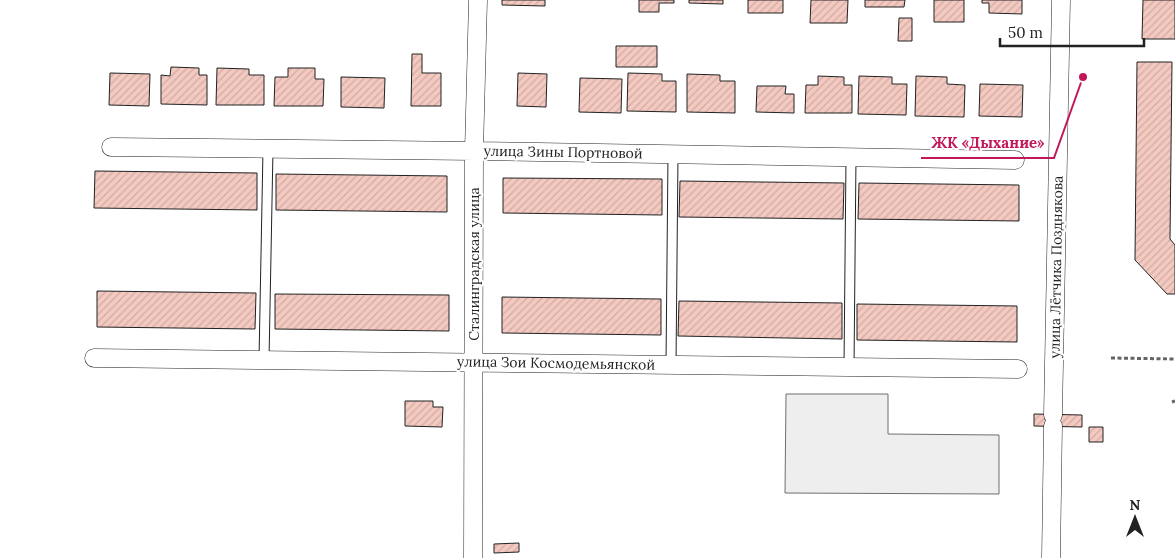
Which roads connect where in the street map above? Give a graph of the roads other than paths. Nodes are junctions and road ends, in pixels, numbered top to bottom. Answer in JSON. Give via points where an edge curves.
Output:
{"nodes":[{"id":1,"x":478,"y":0,"type":"edge"},
{"id":2,"x":1062,"y":0,"type":"edge"},
{"id":3,"x":111,"y":147,"type":"dead end"},
{"id":4,"x":268,"y":149,"type":"junction"},
{"id":5,"x":474,"y":150,"type":"junction"},
{"id":6,"x":673,"y":154,"type":"junction"},
{"id":7,"x":851,"y":157,"type":"junction"},
{"id":8,"x":1015,"y":160,"type":"dead end"},
{"id":9,"x":94,"y":358,"type":"dead end"},
{"id":10,"x":264,"y":360,"type":"junction"},
{"id":11,"x":473,"y":362,"type":"junction"},
{"id":12,"x":671,"y":365,"type":"junction"},
{"id":13,"x":849,"y":367,"type":"junction"},
{"id":14,"x":1018,"y":369,"type":"dead end"},
{"id":15,"x":473,"y":558,"type":"edge"},
{"id":16,"x":1052,"y":558,"type":"edge"}],
"edges":[{"from":1,"to":5,"type":"street","name":"Сталинградская улица"},
{"from":2,"to":16,"type":"street","name":"улица Лётчика Позднякова"},
{"from":3,"to":4,"type":"street","name":"улица Зины Портновой"},
{"from":4,"to":5,"type":"street","name":"улица Зины Портновой"},
{"from":4,"to":10,"type":"lane"},
{"from":5,"to":6,"type":"street","name":"улица Зины Портновой"},
{"from":5,"to":11,"type":"street","name":"Сталинградская улица"},
{"from":6,"to":7,"type":"street","name":"улица Зины Портновой"},
{"from":6,"to":12,"type":"lane"},
{"from":7,"to":8,"type":"street","name":"улица Зины Портновой"},
{"from":7,"to":13,"type":"lane"},
{"from":9,"to":10,"type":"street","name":"улица Зои Космодемьянской"},
{"from":10,"to":11,"type":"street","name":"улица Зои Космодемьянской"},
{"from":11,"to":12,"type":"street","name":"улица Зои Космодемьянской"},
{"from":11,"to":15,"type":"street","name":"Сталинградская улица"},
{"from":12,"to":13,"type":"street","name":"улица Зои Космодемьянской"},
{"from":13,"to":14,"type":"street","name":"улица Зои Космодемьянской"}]}
